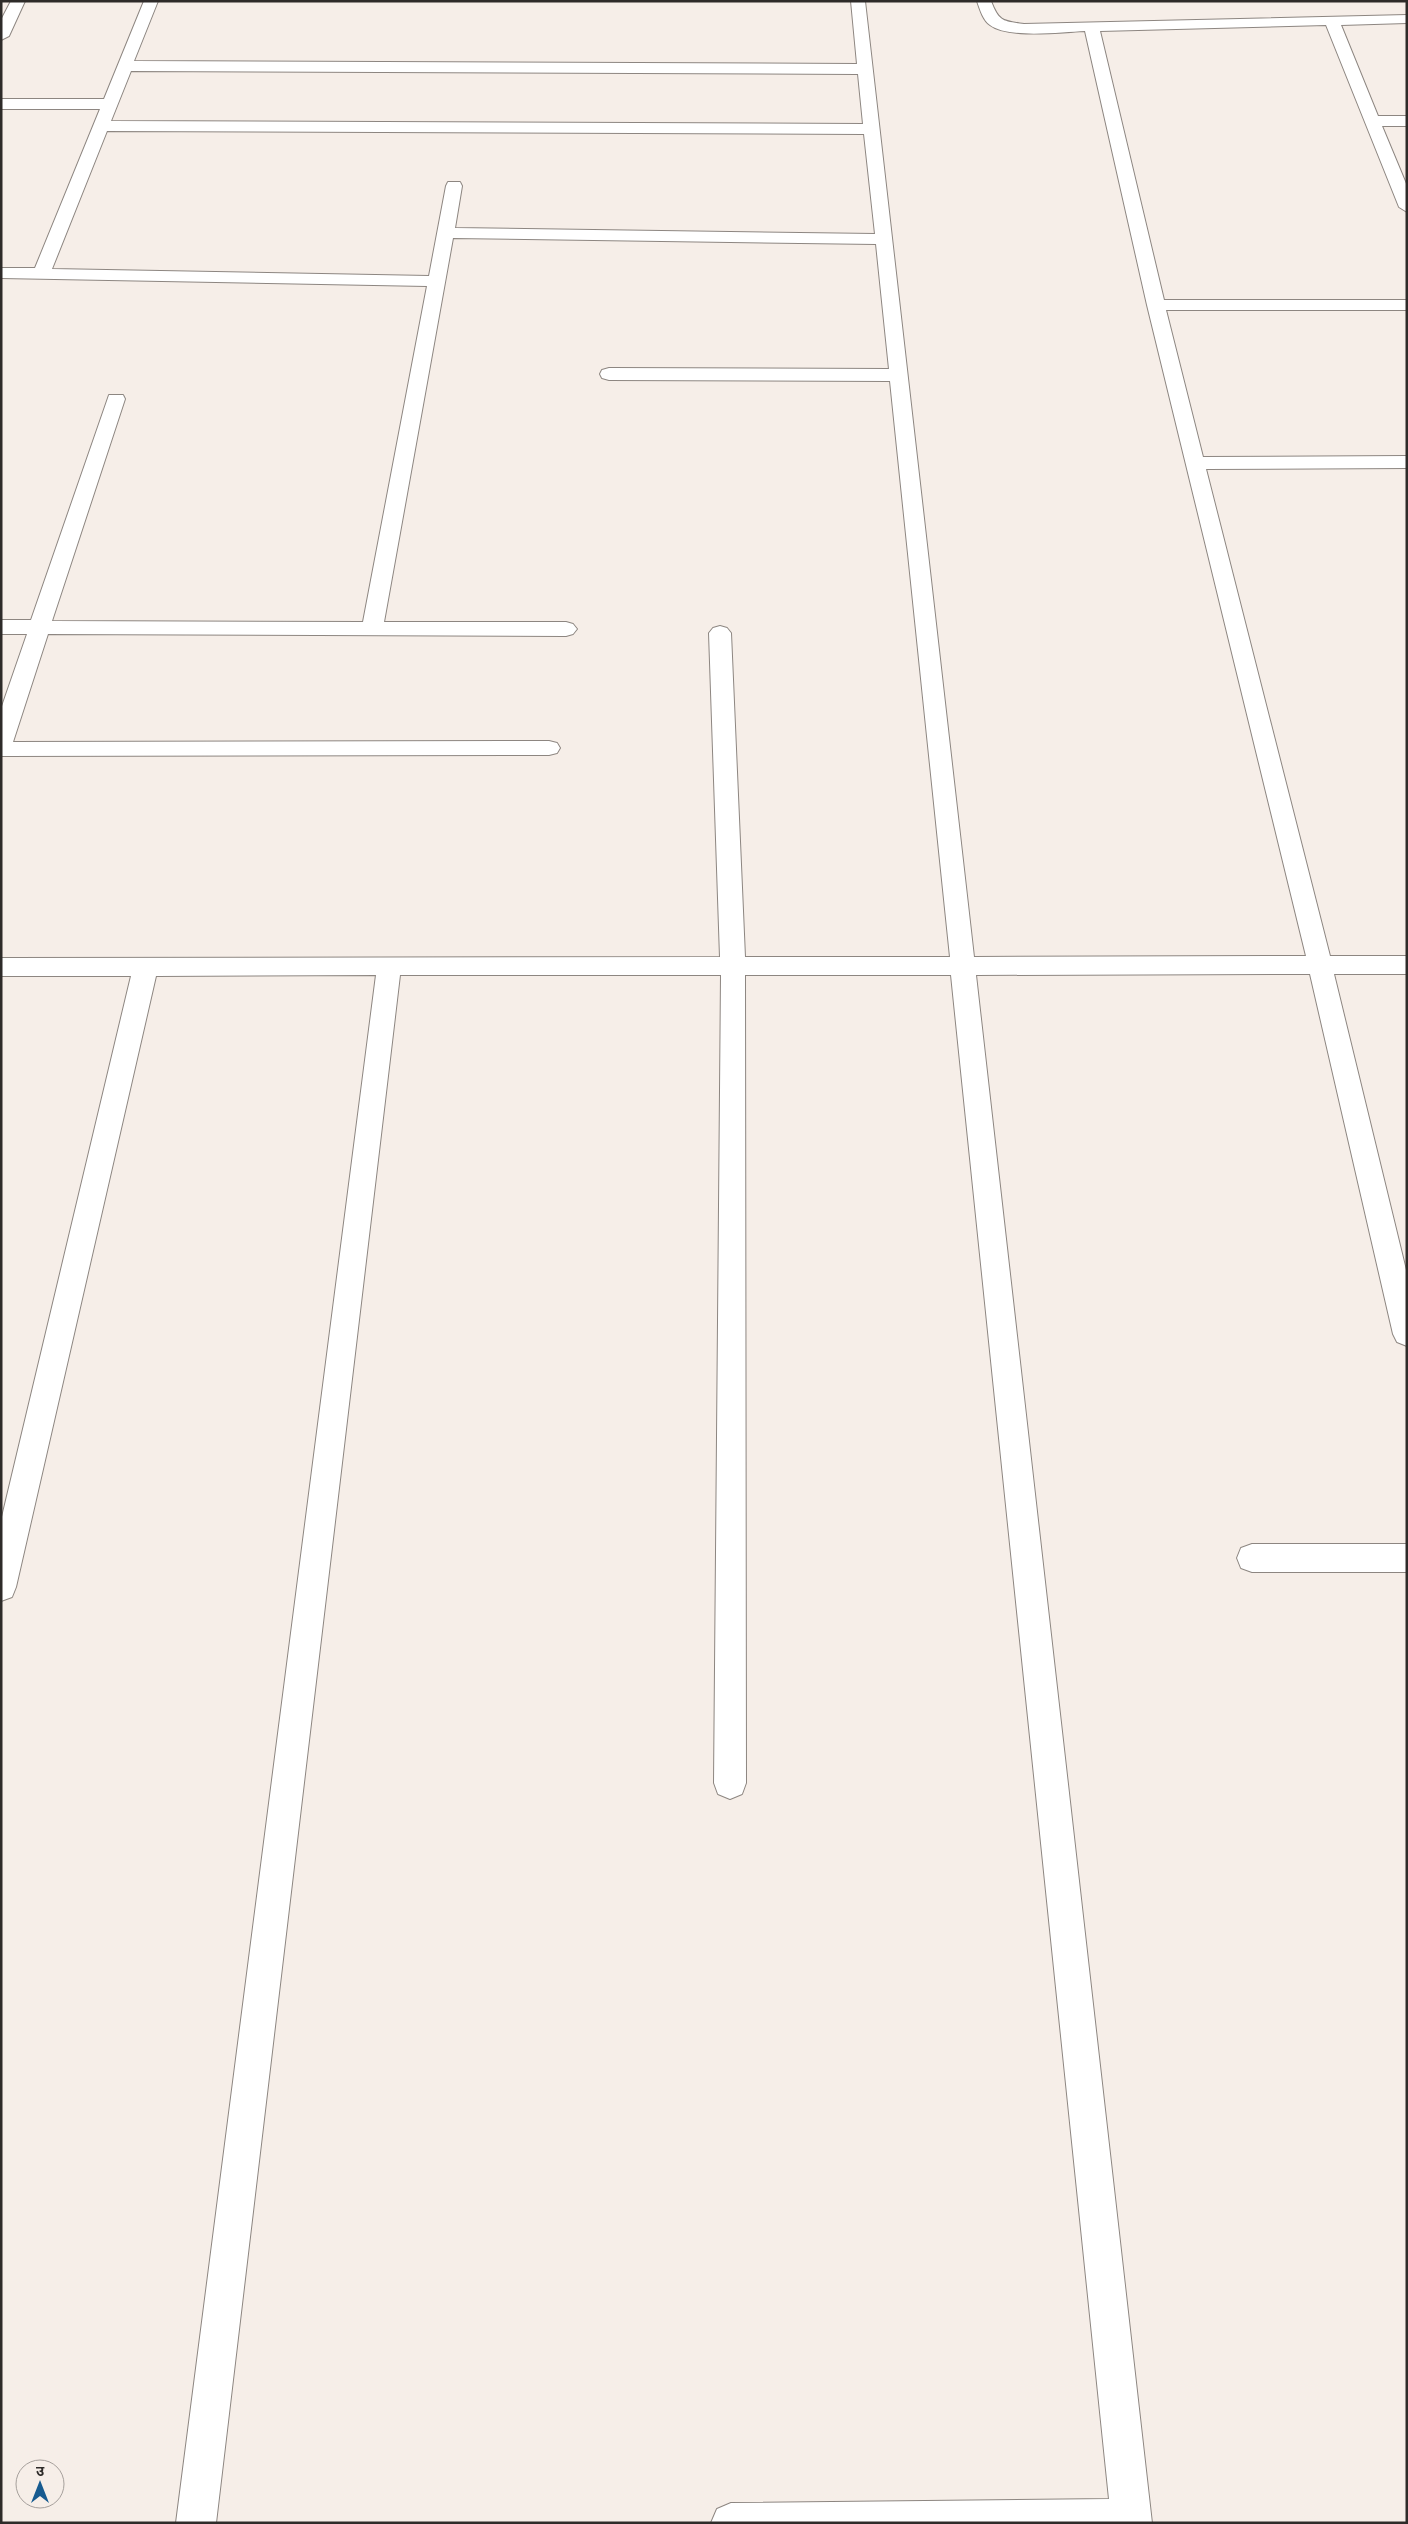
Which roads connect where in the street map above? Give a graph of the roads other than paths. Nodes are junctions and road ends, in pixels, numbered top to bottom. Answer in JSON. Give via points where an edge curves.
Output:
{"nodes":[{"id":1,"x":18,"y":1,"type":"edge"},
{"id":2,"x":151,"y":1,"type":"edge"},
{"id":3,"x":858,"y":1,"type":"edge"},
{"id":4,"x":984,"y":1,"type":"edge"},
{"id":5,"x":1407,"y":19,"type":"edge"},
{"id":6,"x":1331,"y":20,"type":"junction"},
{"id":7,"x":1091,"y":26,"type":"junction"},
{"id":8,"x":1,"y":36,"type":"edge"},
{"id":9,"x":125,"y":66,"type":"junction"},
{"id":10,"x":866,"y":69,"type":"junction"},
{"id":11,"x":1,"y":104,"type":"edge"},
{"id":12,"x":110,"y":104,"type":"junction"},
{"id":13,"x":1372,"y":121,"type":"junction"},
{"id":14,"x":1407,"y":121,"type":"edge"},
{"id":15,"x":101,"y":126,"type":"junction"},
{"id":16,"x":872,"y":129,"type":"junction"},
{"id":17,"x":454,"y":186,"type":"dead end"},
{"id":18,"x":1407,"y":207,"type":"edge"},
{"id":19,"x":445,"y":234,"type":"junction"},
{"id":20,"x":884,"y":239,"type":"junction"},
{"id":21,"x":1,"y":273,"type":"edge"},
{"id":22,"x":41,"y":274,"type":"junction"},
{"id":23,"x":436,"y":281,"type":"junction"},
{"id":24,"x":1407,"y":304,"type":"edge"},
{"id":25,"x":1156,"y":305,"type":"junction"},
{"id":26,"x":609,"y":374,"type":"dead end"},
{"id":27,"x":899,"y":375,"type":"junction"},
{"id":28,"x":116,"y":399,"type":"dead end"},
{"id":29,"x":1407,"y":462,"type":"edge"},
{"id":30,"x":1196,"y":463,"type":"junction"},
{"id":31,"x":1,"y":627,"type":"edge"},
{"id":32,"x":40,"y":627,"type":"junction"},
{"id":33,"x":372,"y":628,"type":"junction"},
{"id":34,"x":566,"y":629,"type":"dead end"},
{"id":35,"x":720,"y":633,"type":"dead end"},
{"id":36,"x":1,"y":743,"type":"edge"},
{"id":37,"x":549,"y":748,"type":"dead end"},
{"id":38,"x":1,"y":749,"type":"edge"},
{"id":39,"x":733,"y":965,"type":"junction"},
{"id":40,"x":963,"y":965,"type":"junction"},
{"id":41,"x":1320,"y":965,"type":"junction"},
{"id":42,"x":1407,"y":965,"type":"edge"},
{"id":43,"x":146,"y":966,"type":"junction"},
{"id":44,"x":389,"y":966,"type":"junction"},
{"id":45,"x":1,"y":967,"type":"edge"},
{"id":46,"x":1402,"y":1291,"type":"edge"},
{"id":47,"x":1407,"y":1334,"type":"edge"},
{"id":48,"x":1252,"y":1558,"type":"dead end"},
{"id":49,"x":1407,"y":1558,"type":"edge"},
{"id":50,"x":1,"y":1587,"type":"edge"},
{"id":51,"x":730,"y":1783,"type":"dead end"},
{"id":52,"x":1132,"y":2521,"type":"edge"},
{"id":53,"x":196,"y":2523,"type":"edge"},
{"id":54,"x":731,"y":2523,"type":"edge"}],
"edges":[{"from":1,"to":8,"type":"street"},
{"from":2,"to":9,"type":"street"},
{"from":3,"to":10,"type":"street"},
{"from":4,"to":7,"type":"street","via":[[989,19],[996,24],[1024,28]]},
{"from":5,"to":6,"type":"street"},
{"from":6,"to":7,"type":"street","via":[[1210,16]]},
{"from":6,"to":13,"type":"street"},
{"from":7,"to":25,"type":"street"},
{"from":9,"to":10,"type":"street"},
{"from":9,"to":12,"type":"street"},
{"from":10,"to":16,"type":"street"},
{"from":11,"to":12,"type":"street"},
{"from":12,"to":15,"type":"street"},
{"from":13,"to":14,"type":"street"},
{"from":13,"to":18,"type":"street"},
{"from":15,"to":16,"type":"street"},
{"from":15,"to":22,"type":"street"},
{"from":16,"to":20,"type":"street"},
{"from":17,"to":19,"type":"street"},
{"from":19,"to":20,"type":"street"},
{"from":19,"to":23,"type":"street"},
{"from":20,"to":27,"type":"street"},
{"from":21,"to":22,"type":"street"},
{"from":22,"to":23,"type":"street"},
{"from":23,"to":33,"type":"street"},
{"from":24,"to":25,"type":"street"},
{"from":25,"to":30,"type":"street"},
{"from":26,"to":27,"type":"street"},
{"from":27,"to":40,"type":"street"},
{"from":28,"to":32,"type":"street"},
{"from":29,"to":30,"type":"street"},
{"from":30,"to":41,"type":"street"},
{"from":31,"to":32,"type":"street"},
{"from":32,"to":33,"type":"street"},
{"from":32,"to":36,"type":"street"},
{"from":33,"to":34,"type":"street"},
{"from":35,"to":39,"type":"street"},
{"from":37,"to":38,"type":"street"},
{"from":39,"to":40,"type":"street"},
{"from":39,"to":44,"type":"street"},
{"from":39,"to":51,"type":"street"},
{"from":40,"to":41,"type":"street"},
{"from":40,"to":52,"type":"street"},
{"from":41,"to":42,"type":"street"},
{"from":41,"to":46,"type":"street"},
{"from":43,"to":44,"type":"street"},
{"from":43,"to":45,"type":"street"},
{"from":43,"to":50,"type":"street"},
{"from":44,"to":53,"type":"street"},
{"from":46,"to":47,"type":"street"},
{"from":48,"to":49,"type":"street"},
{"from":52,"to":54,"type":"street"}]}
